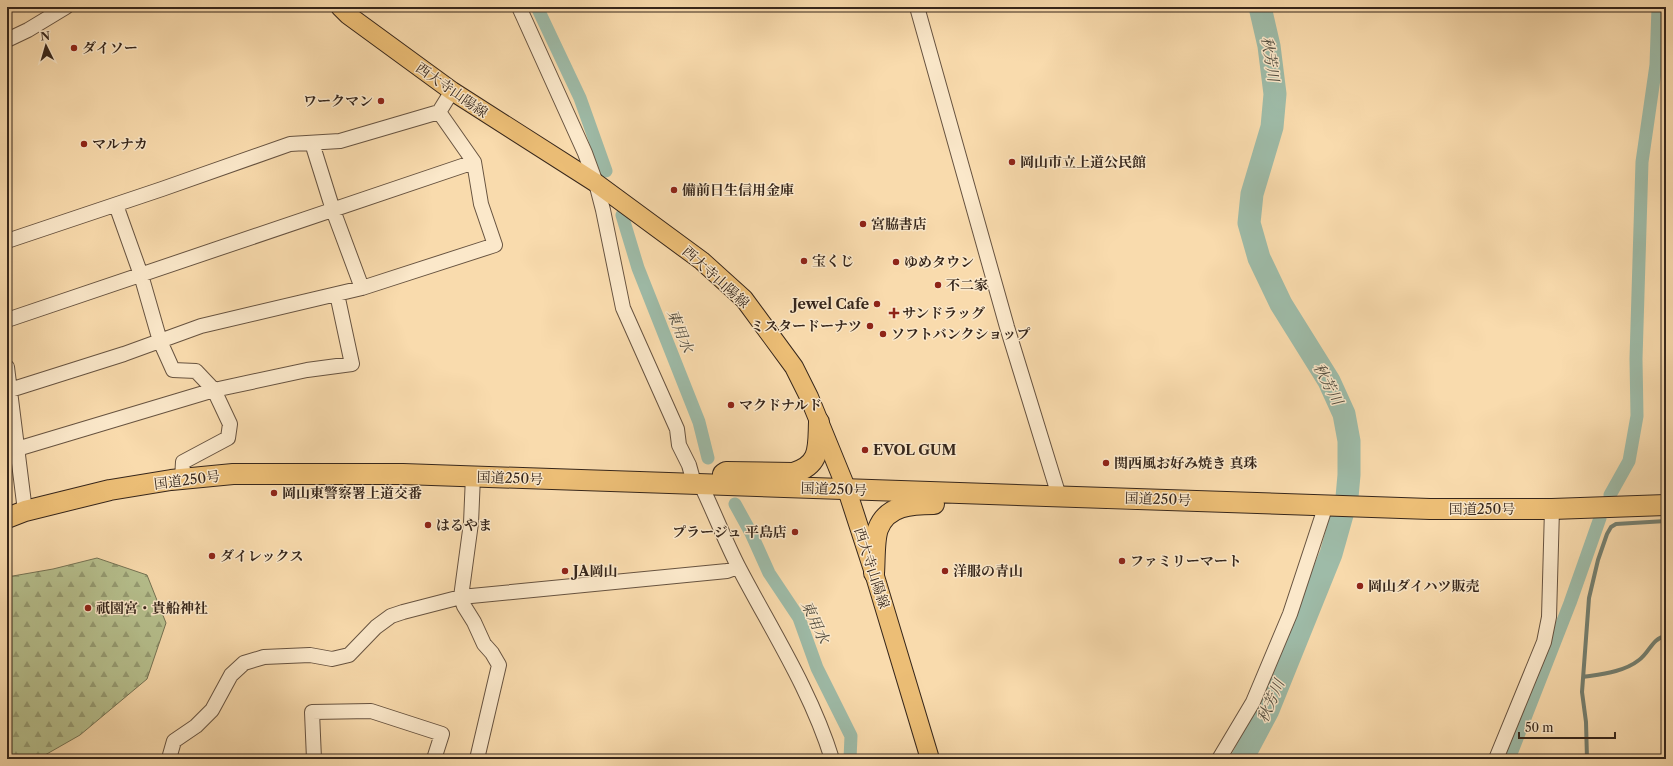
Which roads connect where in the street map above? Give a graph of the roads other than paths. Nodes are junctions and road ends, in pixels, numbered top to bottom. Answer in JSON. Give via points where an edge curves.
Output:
{"nodes":[{"id":1,"x":66,"y":7,"type":"edge"},
{"id":2,"x":340,"y":7,"type":"edge"},
{"id":3,"x":519,"y":7,"type":"edge"},
{"id":4,"x":917,"y":7,"type":"edge"},
{"id":5,"x":7,"y":40,"type":"edge"},
{"id":6,"x":452,"y":91,"type":"junction"},
{"id":7,"x":439,"y":112,"type":"junction"},
{"id":8,"x":312,"y":143,"type":"junction"},
{"id":9,"x":474,"y":162,"type":"junction"},
{"id":10,"x":596,"y":183,"type":"junction"},
{"id":11,"x":116,"y":205,"type":"junction"},
{"id":12,"x":333,"y":210,"type":"junction"},
{"id":13,"x":7,"y":241,"type":"edge"},
{"id":14,"x":141,"y":275,"type":"junction"},
{"id":15,"x":362,"y":288,"type":"junction"},
{"id":16,"x":337,"y":294,"type":"junction"},
{"id":17,"x":7,"y":320,"type":"edge"},
{"id":18,"x":160,"y":341,"type":"junction"},
{"id":19,"x":7,"y":367,"type":"edge"},
{"id":20,"x":8,"y":390,"type":"edge"},
{"id":21,"x":214,"y":390,"type":"junction"},
{"id":22,"x":820,"y":422,"type":"junction"},
{"id":23,"x":17,"y":449,"type":"junction"},
{"id":24,"x":473,"y":476,"type":"junction"},
{"id":25,"x":182,"y":479,"type":"junction"},
{"id":26,"x":701,"y":484,"type":"junction"},
{"id":27,"x":847,"y":490,"type":"junction"},
{"id":28,"x":1017,"y":494,"type":"junction"},
{"id":29,"x":1059,"y":496,"type":"junction"},
{"id":30,"x":1666,"y":505,"type":"edge"},
{"id":31,"x":1327,"y":506,"type":"junction"},
{"id":32,"x":1552,"y":509,"type":"junction"},
{"id":33,"x":25,"y":511,"type":"junction"},
{"id":34,"x":7,"y":518,"type":"edge"},
{"id":35,"x":738,"y":567,"type":"junction"},
{"id":36,"x":874,"y":573,"type":"junction"},
{"id":37,"x":461,"y":597,"type":"junction"},
{"id":38,"x":172,"y":759,"type":"edge"},
{"id":39,"x":314,"y":759,"type":"edge"},
{"id":40,"x":434,"y":759,"type":"edge"},
{"id":41,"x":477,"y":759,"type":"edge"},
{"id":42,"x":832,"y":759,"type":"edge"},
{"id":43,"x":930,"y":759,"type":"edge"},
{"id":44,"x":1219,"y":759,"type":"edge"},
{"id":45,"x":1496,"y":759,"type":"edge"}],
"edges":[{"from":1,"to":5,"type":"street"},
{"from":2,"to":6,"type":"main road","name":"西大寺山陽線"},
{"from":3,"to":10,"type":"street"},
{"from":4,"to":29,"type":"street","via":[[1007,327]]},
{"from":6,"to":7,"type":"street"},
{"from":6,"to":10,"type":"main road","name":"西大寺山陽線"},
{"from":7,"to":8,"type":"street","via":[[340,141]]},
{"from":7,"to":9,"type":"street"},
{"from":8,"to":11,"type":"street","via":[[290,144]]},
{"from":8,"to":12,"type":"street"},
{"from":9,"to":12,"type":"street"},
{"from":9,"to":15,"type":"street","via":[[481,204],[495,245]]},
{"from":10,"to":22,"type":"main road","name":"西大寺山陽線","via":[[702,261],[744,299],[794,367]]},
{"from":10,"to":26,"type":"street","via":[[623,308],[677,429],[679,445]]},
{"from":11,"to":13,"type":"street"},
{"from":11,"to":14,"type":"street"},
{"from":12,"to":14,"type":"street"},
{"from":12,"to":15,"type":"street"},
{"from":14,"to":17,"type":"street"},
{"from":14,"to":18,"type":"street"},
{"from":15,"to":16,"type":"street"},
{"from":16,"to":18,"type":"street","via":[[201,326]]},
{"from":16,"to":21,"type":"street","via":[[352,364],[307,370]]},
{"from":18,"to":20,"type":"street"},
{"from":18,"to":21,"type":"street","via":[[173,370],[196,371]]},
{"from":19,"to":20,"type":"street"},
{"from":20,"to":23,"type":"street"},
{"from":21,"to":23,"type":"street"},
{"from":21,"to":25,"type":"street","via":[[230,424],[228,438],[183,462]]},
{"from":22,"to":26,"type":"highway","via":[[818,450],[810,466],[793,473],[726,472]]},
{"from":22,"to":27,"type":"main road","name":"西大寺山陽線"},
{"from":23,"to":33,"type":"street"},
{"from":24,"to":25,"type":"highway","name":"国道250号","via":[[233,474]]},
{"from":24,"to":26,"type":"highway","name":"国道250号"},
{"from":24,"to":37,"type":"street","via":[[471,523]]},
{"from":25,"to":33,"type":"highway","name":"国道250号","via":[[110,490]]},
{"from":26,"to":27,"type":"highway","name":"国道250号"},
{"from":26,"to":35,"type":"street"},
{"from":27,"to":28,"type":"highway","name":"国道250号"},
{"from":27,"to":36,"type":"main road","name":"西大寺山陽線"},
{"from":28,"to":29,"type":"highway","name":"国道250号"},
{"from":28,"to":36,"type":"highway","via":[[981,504],[916,504],[895,510],[885,516],[877,530]]},
{"from":29,"to":31,"type":"highway","name":"国道250号"},
{"from":30,"to":32,"type":"highway","name":"国道250号"},
{"from":31,"to":32,"type":"highway","name":"国道250号"},
{"from":31,"to":44,"type":"street","via":[[1287,621],[1253,702]]},
{"from":32,"to":45,"type":"street","via":[[1549,617],[1544,642]]},
{"from":33,"to":34,"type":"highway","name":"国道250号"},
{"from":35,"to":37,"type":"street","via":[[727,571]]},
{"from":35,"to":42,"type":"street","via":[[804,686],[823,729]]},
{"from":36,"to":43,"type":"main road","name":"西大寺山陽線"},
{"from":37,"to":38,"type":"street","via":[[391,616],[376,627],[349,655],[332,659],[310,655],[264,657],[244,663],[231,675],[212,710],[196,726],[174,741],[170,756]]},
{"from":37,"to":41,"type":"street","via":[[484,644],[499,665]]},
{"from":39,"to":40,"type":"street","via":[[312,712],[371,711],[442,734]]}]}
